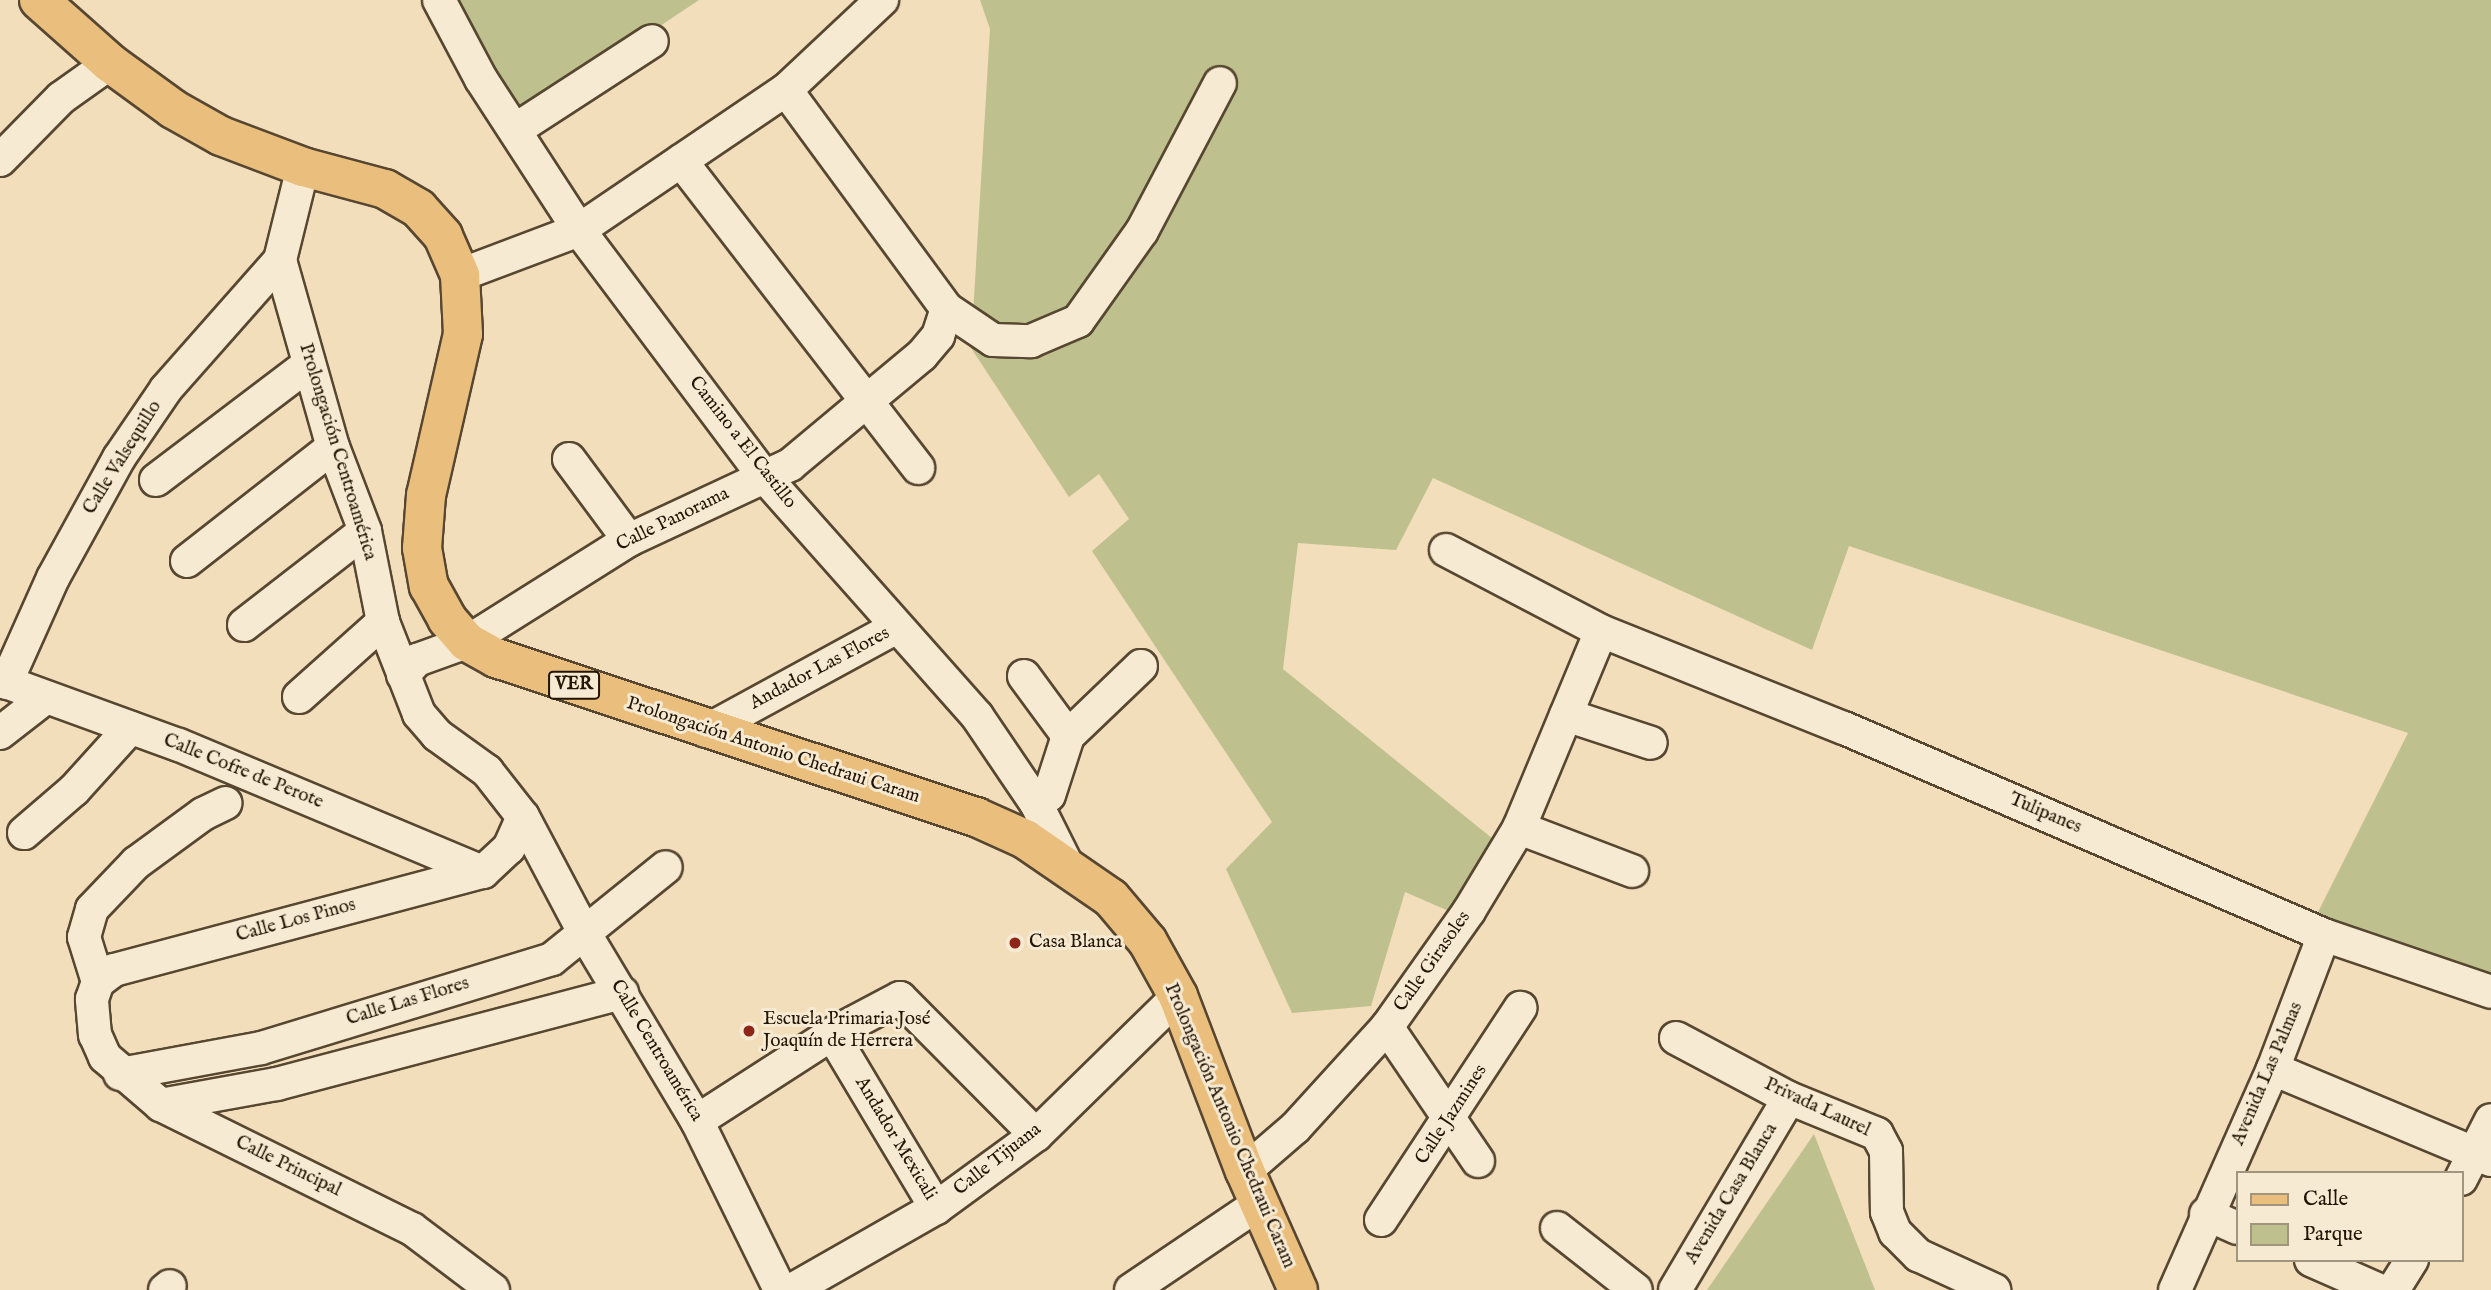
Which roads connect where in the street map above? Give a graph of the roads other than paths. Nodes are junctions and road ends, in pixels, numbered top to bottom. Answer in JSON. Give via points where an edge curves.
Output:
{"nodes":[{"id":1,"x":39,"y":0,"type":"edge"},
{"id":2,"x":439,"y":0,"type":"edge"},
{"id":3,"x":883,"y":0,"type":"edge"},
{"id":4,"x":652,"y":41,"type":"dead end"},
{"id":5,"x":110,"y":63,"type":"junction"},
{"id":6,"x":1220,"y":83,"type":"dead end"},
{"id":7,"x":786,"y":90,"type":"junction"},
{"id":8,"x":515,"y":130,"type":"junction"},
{"id":9,"x":0,"y":160,"type":"edge"},
{"id":10,"x":681,"y":161,"type":"junction"},
{"id":11,"x":303,"y":167,"type":"junction"},
{"id":12,"x":579,"y":230,"type":"junction"},
{"id":13,"x":280,"y":260,"type":"junction"},
{"id":14,"x":460,"y":275,"type":"junction"},
{"id":15,"x":947,"y":309,"type":"junction"},
{"id":16,"x":309,"y":364,"type":"junction"},
{"id":17,"x":865,"y":404,"type":"junction"},
{"id":18,"x":333,"y":447,"type":"junction"},
{"id":19,"x":569,"y":460,"type":"dead end"},
{"id":20,"x":918,"y":468,"type":"dead end"},
{"id":21,"x":764,"y":476,"type":"junction"},
{"id":22,"x":156,"y":480,"type":"dead end"},
{"id":23,"x":365,"y":531,"type":"junction"},
{"id":24,"x":629,"y":540,"type":"junction"},
{"id":25,"x":1446,"y":550,"type":"dead end"},
{"id":26,"x":187,"y":561,"type":"dead end"},
{"id":27,"x":383,"y":622,"type":"junction"},
{"id":28,"x":244,"y":625,"type":"dead end"},
{"id":29,"x":898,"y":627,"type":"junction"},
{"id":30,"x":1601,"y":632,"type":"junction"},
{"id":31,"x":467,"y":642,"type":"junction"},
{"id":32,"x":1141,"y":666,"type":"dead end"},
{"id":33,"x":404,"y":675,"type":"junction"},
{"id":34,"x":1024,"y":676,"type":"dead end"},
{"id":35,"x":3,"y":681,"type":"edge"},
{"id":36,"x":299,"y":697,"type":"dead end"},
{"id":37,"x":47,"y":698,"type":"junction"},
{"id":38,"x":1566,"y":715,"type":"junction"},
{"id":39,"x":130,"y":727,"type":"junction"},
{"id":40,"x":706,"y":731,"type":"junction"},
{"id":41,"x":0,"y":733,"type":"edge"},
{"id":42,"x":1068,"y":737,"type":"junction"},
{"id":43,"x":1651,"y":743,"type":"dead end"},
{"id":44,"x":1042,"y":799,"type":"junction"},
{"id":45,"x":226,"y":803,"type":"dead end"},
{"id":46,"x":523,"y":817,"type":"junction"},
{"id":47,"x":1519,"y":828,"type":"junction"},
{"id":48,"x":24,"y":833,"type":"dead end"},
{"id":49,"x":666,"y":867,"type":"dead end"},
{"id":50,"x":1068,"y":867,"type":"junction"},
{"id":51,"x":1632,"y":871,"type":"dead end"},
{"id":52,"x":483,"y":872,"type":"junction"},
{"id":53,"x":1111,"y":898,"type":"junction"},
{"id":54,"x":585,"y":934,"type":"junction"},
{"id":55,"x":2325,"y":935,"type":"junction"},
{"id":56,"x":98,"y":982,"type":"junction"},
{"id":57,"x":2491,"y":992,"type":"edge"},
{"id":58,"x":622,"y":993,"type":"junction"},
{"id":59,"x":1178,"y":996,"type":"junction"},
{"id":60,"x":1520,"y":1008,"type":"dead end"},
{"id":61,"x":342,"y":1021,"type":"junction"},
{"id":62,"x":1387,"y":1027,"type":"junction"},
{"id":63,"x":832,"y":1034,"type":"junction"},
{"id":64,"x":1676,"y":1038,"type":"dead end"},
{"id":65,"x":354,"y":1064,"type":"junction"},
{"id":66,"x":2273,"y":1069,"type":"junction"},
{"id":67,"x":120,"y":1074,"type":"junction"},
{"id":68,"x":1789,"y":1098,"type":"junction"},
{"id":69,"x":161,"y":1105,"type":"junction"},
{"id":70,"x":2491,"y":1120,"type":"edge"},
{"id":71,"x":698,"y":1121,"type":"junction"},
{"id":72,"x":1448,"y":1123,"type":"junction"},
{"id":73,"x":1036,"y":1135,"type":"junction"},
{"id":74,"x":1478,"y":1161,"type":"dead end"},
{"id":75,"x":2476,"y":1164,"type":"edge"},
{"id":76,"x":1253,"y":1187,"type":"junction"},
{"id":77,"x":936,"y":1208,"type":"junction"},
{"id":78,"x":2206,"y":1214,"type":"junction"},
{"id":79,"x":1381,"y":1220,"type":"dead end"},
{"id":80,"x":1557,"y":1228,"type":"dead end"},
{"id":81,"x":2236,"y":1228,"type":"edge"},
{"id":82,"x":2316,"y":1262,"type":"edge"},
{"id":83,"x":2411,"y":1262,"type":"edge"},
{"id":84,"x":493,"y":1290,"type":"edge"},
{"id":85,"x":780,"y":1290,"type":"edge"},
{"id":86,"x":792,"y":1290,"type":"edge"},
{"id":87,"x":1131,"y":1290,"type":"edge"},
{"id":88,"x":1298,"y":1290,"type":"edge"},
{"id":89,"x":1636,"y":1290,"type":"edge"},
{"id":90,"x":1675,"y":1290,"type":"edge"},
{"id":91,"x":1994,"y":1290,"type":"edge"},
{"id":92,"x":2175,"y":1290,"type":"edge"},
{"id":93,"x":2379,"y":1290,"type":"edge"},
{"id":94,"x":2393,"y":1290,"type":"edge"}],
"edges":[{"from":1,"to":5,"type":"main road","name":"Prolongación Antonio Chedraui Caram","number":"VER"},
{"from":2,"to":8,"type":"street","name":"Camino a El Castillo"},
{"from":3,"to":7,"type":"street"},
{"from":4,"to":8,"type":"street"},
{"from":5,"to":9,"type":"street","via":[[61,98]]},
{"from":5,"to":11,"type":"main road","name":"Prolongación Antonio Chedraui Caram","number":"VER","via":[[173,109],[221,136]]},
{"from":6,"to":15,"type":"street","via":[[1142,231],[1078,321],[1031,341],[993,340]]},
{"from":7,"to":10,"type":"street"},
{"from":7,"to":15,"type":"street"},
{"from":8,"to":12,"type":"street","name":"Camino a El Castillo"},
{"from":10,"to":12,"type":"street"},
{"from":10,"to":17,"type":"street"},
{"from":11,"to":13,"type":"street","name":"Prolongación Centroamérica"},
{"from":11,"to":14,"type":"main road","name":"Prolongación Antonio Chedraui Caram","number":"VER","via":[[384,189],[419,209],[443,236]]},
{"from":12,"to":14,"type":"street"},
{"from":12,"to":21,"type":"street","name":"Camino a El Castillo"},
{"from":13,"to":16,"type":"street","name":"Prolongación Centroamérica"},
{"from":13,"to":35,"type":"street","name":"Calle Valsequillo","via":[[166,389],[119,458]]},
{"from":14,"to":31,"type":"main road","name":"Prolongación Antonio Chedraui Caram","number":"VER","via":[[463,334],[426,495],[422,548],[429,586],[447,619]]},
{"from":15,"to":17,"type":"street","name":"Calle Panorama","via":[[938,335],[922,355]]},
{"from":16,"to":18,"type":"street","name":"Prolongación Centroamérica"},
{"from":16,"to":22,"type":"street"},
{"from":17,"to":20,"type":"street"},
{"from":17,"to":21,"type":"street","name":"Calle Panorama","via":[[790,465]]},
{"from":18,"to":23,"type":"street","name":"Prolongación Centroamérica"},
{"from":18,"to":26,"type":"street"},
{"from":19,"to":24,"type":"street"},
{"from":21,"to":24,"type":"street","name":"Calle Panorama"},
{"from":21,"to":29,"type":"street","name":"Camino a El Castillo"},
{"from":23,"to":27,"type":"street","name":"Prolongación Centroamérica"},
{"from":23,"to":28,"type":"street"},
{"from":24,"to":31,"type":"street","name":"Calle Panorama"},
{"from":25,"to":30,"type":"street","name":"Tulipanes"},
{"from":27,"to":33,"type":"street","name":"Prolongación Centroamérica"},
{"from":27,"to":36,"type":"street"},
{"from":29,"to":40,"type":"street","name":"Andador Las Flores"},
{"from":29,"to":44,"type":"street","name":"Camino a El Castillo"},
{"from":30,"to":38,"type":"street","name":"Calle Girasoles"},
{"from":30,"to":55,"type":"street","name":"Tulipanes","via":[[1844,728]]},
{"from":31,"to":33,"type":"street","name":"Calle Panorama","via":[[436,649]]},
{"from":31,"to":40,"type":"main road","name":"Prolongación Antonio Chedraui Caram","number":"VER","via":[[496,658]]},
{"from":32,"to":42,"type":"street"},
{"from":33,"to":46,"type":"street","name":"Prolongación Centroamérica","via":[[419,714],[437,735],[487,771]]},
{"from":34,"to":42,"type":"street"},
{"from":35,"to":37,"type":"street","name":"Calle Cofre de Perote"},
{"from":37,"to":39,"type":"street","name":"Calle Cofre de Perote"},
{"from":37,"to":41,"type":"street"},
{"from":38,"to":43,"type":"street"},
{"from":38,"to":47,"type":"street","name":"Calle Girasoles"},
{"from":39,"to":48,"type":"street","via":[[74,790]]},
{"from":39,"to":52,"type":"street","name":"Calle Cofre de Perote"},
{"from":40,"to":50,"type":"main road","name":"Prolongación Antonio Chedraui Caram","number":"VER","via":[[976,817],[1025,839]]},
{"from":42,"to":44,"type":"street"},
{"from":44,"to":50,"type":"street","name":"Camino a El Castillo"},
{"from":44,"to":53,"type":"street","name":"Camino a El Castillo"},
{"from":45,"to":56,"type":"street","via":[[203,814],[136,863],[92,909],[84,937]]},
{"from":46,"to":52,"type":"street","name":"Calle Los Pinos","via":[[509,848],[498,863]]},
{"from":46,"to":54,"type":"street","name":"Calle Centroamérica"},
{"from":47,"to":51,"type":"street"},
{"from":47,"to":62,"type":"street","name":"Calle Girasoles","via":[[1469,911]]},
{"from":49,"to":54,"type":"street","name":"Calle Las Flores"},
{"from":50,"to":53,"type":"main road","name":"Prolongación Antonio Chedraui Caram","number":"VER"},
{"from":52,"to":56,"type":"street","name":"Calle Los Pinos","via":[[114,970]]},
{"from":53,"to":59,"type":"main road","name":"Prolongación Antonio Chedraui Caram","number":"VER","via":[[1148,942]]},
{"from":54,"to":58,"type":"street","name":"Calle Centroamérica"},
{"from":54,"to":61,"type":"street","name":"Calle Las Flores","via":[[552,959]]},
{"from":55,"to":57,"type":"street","name":"Tulipanes"},
{"from":55,"to":66,"type":"street","name":"Avenida Las Palmas"},
{"from":56,"to":67,"type":"street","name":"Calle Principal","via":[[92,999],[94,1035]]},
{"from":58,"to":65,"type":"street"},
{"from":58,"to":71,"type":"street","name":"Calle Centroamérica"},
{"from":59,"to":73,"type":"street","name":"Calle Tijuana"},
{"from":59,"to":76,"type":"main road","name":"Prolongación Antonio Chedraui Caram","number":"VER"},
{"from":60,"to":72,"type":"street","name":"Calle Jazmines"},
{"from":61,"to":65,"type":"street"},
{"from":61,"to":67,"type":"street","name":"Calle Las Flores","via":[[261,1048]]},
{"from":62,"to":72,"type":"street"},
{"from":62,"to":76,"type":"street","name":"Calle Girasoles","via":[[1295,1128]]},
{"from":63,"to":71,"type":"street"},
{"from":63,"to":73,"type":"street","via":[[900,998]]},
{"from":63,"to":77,"type":"street","name":"Andador Mexicali"},
{"from":64,"to":68,"type":"street","name":"Privada Laurel"},
{"from":65,"to":69,"type":"street","via":[[277,1084]]},
{"from":66,"to":75,"type":"street"},
{"from":66,"to":78,"type":"street","name":"Avenida Las Palmas"},
{"from":67,"to":69,"type":"street","name":"Calle Principal"},
{"from":68,"to":90,"type":"street","name":"Avenida Casa Blanca"},
{"from":68,"to":91,"type":"street","name":"Privada Laurel","via":[[1877,1134],[1886,1151],[1887,1212],[1895,1233],[1918,1255]]},
{"from":69,"to":84,"type":"street","name":"Calle Principal","via":[[412,1229]]},
{"from":70,"to":75,"type":"street"},
{"from":71,"to":85,"type":"street","name":"Calle Centroamérica"},
{"from":72,"to":74,"type":"street"},
{"from":72,"to":79,"type":"street","name":"Calle Jazmines"},
{"from":73,"to":77,"type":"street","name":"Calle Tijuana"},
{"from":76,"to":87,"type":"street","name":"Calle Girasoles"},
{"from":76,"to":88,"type":"main road","name":"Prolongación Antonio Chedraui Caram","number":"VER"},
{"from":77,"to":86,"type":"street","name":"Calle Tijuana"},
{"from":78,"to":81,"type":"street"},
{"from":78,"to":92,"type":"street","name":"Avenida Las Palmas"},
{"from":80,"to":89,"type":"street"},
{"from":82,"to":93,"type":"street"},
{"from":83,"to":94,"type":"street"}]}
